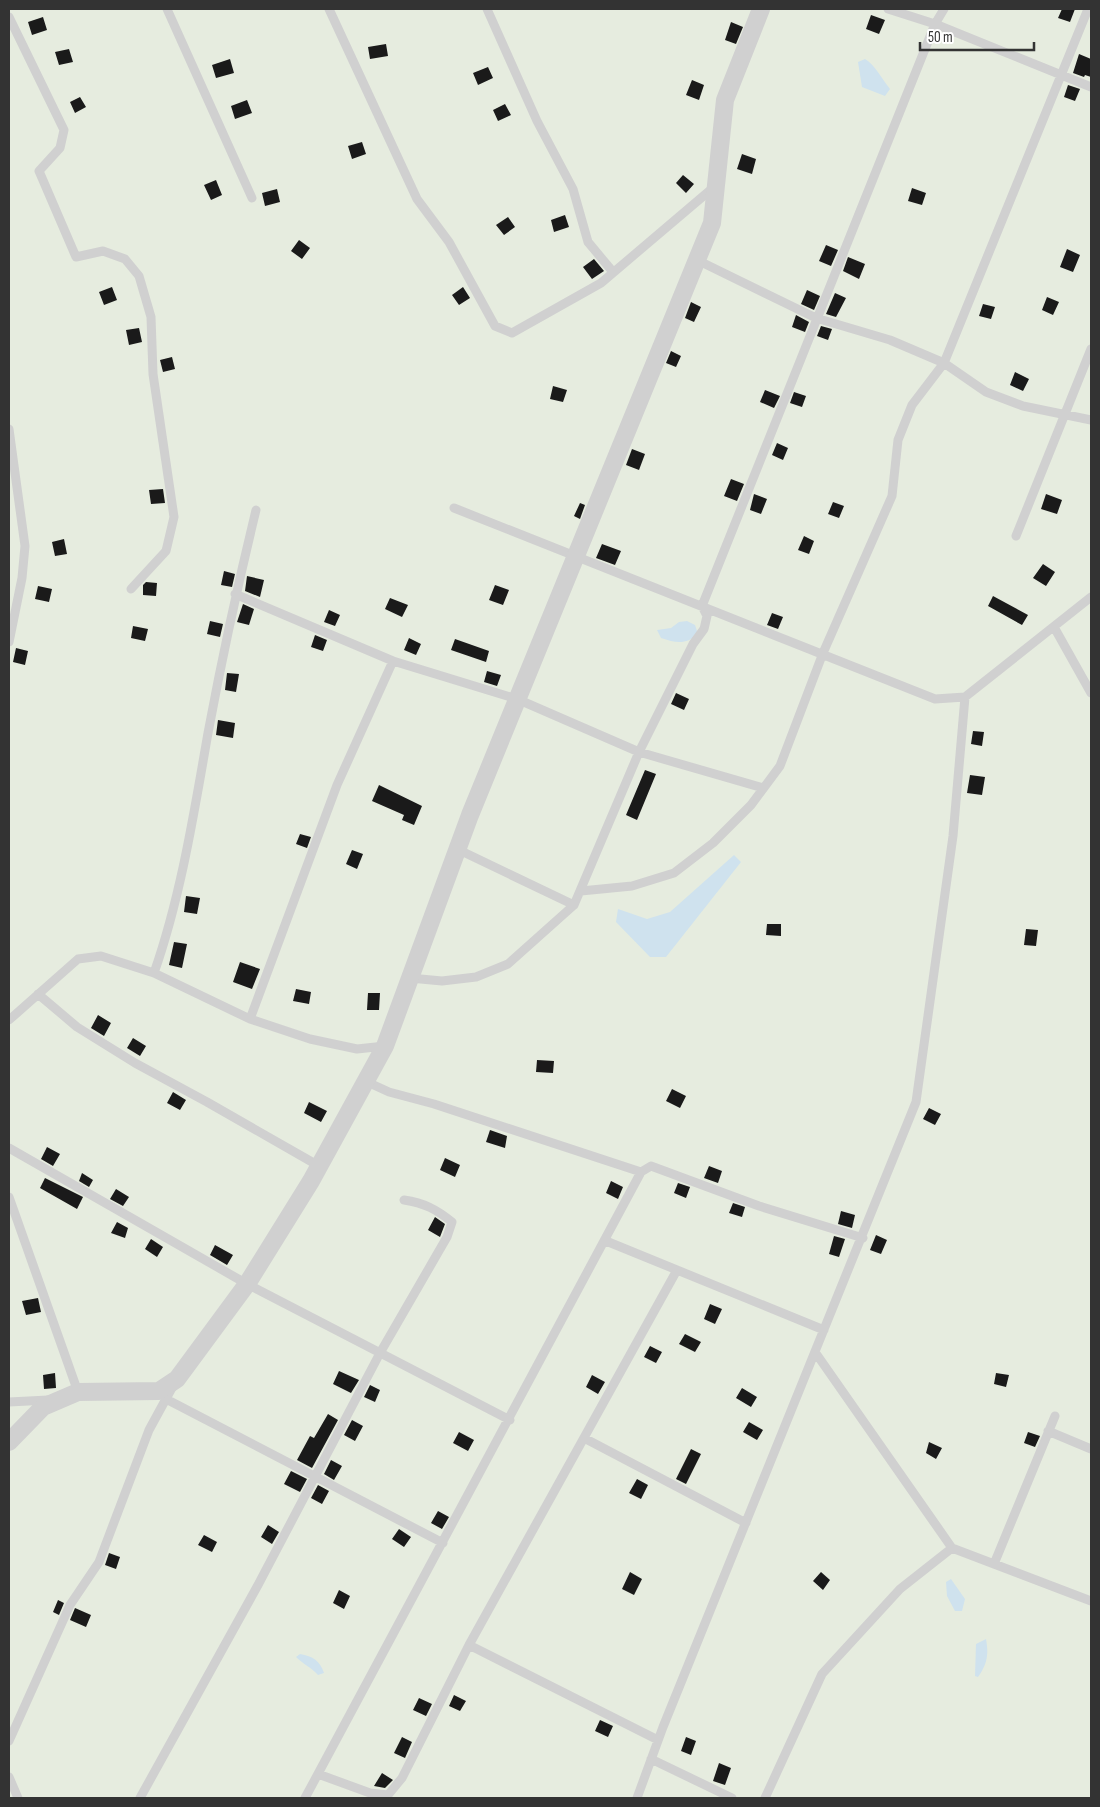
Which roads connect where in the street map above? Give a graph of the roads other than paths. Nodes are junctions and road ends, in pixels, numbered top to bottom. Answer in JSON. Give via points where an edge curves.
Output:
{"nodes":[{"id":1,"x":167,"y":9,"type":"edge"},
{"id":2,"x":329,"y":9,"type":"edge"},
{"id":3,"x":487,"y":9,"type":"edge"},
{"id":4,"x":761,"y":9,"type":"edge"},
{"id":5,"x":888,"y":9,"type":"edge"},
{"id":6,"x":944,"y":9,"type":"edge"},
{"id":7,"x":1088,"y":9,"type":"edge"},
{"id":8,"x":9,"y":17,"type":"edge"},
{"id":9,"x":935,"y":24,"type":"junction"},
{"id":10,"x":1062,"y":75,"type":"junction"},
{"id":11,"x":1091,"y":87,"type":"edge"},
{"id":12,"x":716,"y":185,"type":"junction"},
{"id":13,"x":252,"y":198,"type":"dead end"},
{"id":14,"x":697,"y":260,"type":"junction"},
{"id":15,"x":614,"y":272,"type":"junction"},
{"id":16,"x":816,"y":318,"type":"junction"},
{"id":17,"x":1091,"y":349,"type":"edge"},
{"id":18,"x":944,"y":363,"type":"junction"},
{"id":19,"x":1064,"y":415,"type":"junction"},
{"id":20,"x":1091,"y":420,"type":"edge"},
{"id":21,"x":9,"y":429,"type":"edge"},
{"id":22,"x":454,"y":508,"type":"dead end"},
{"id":23,"x":256,"y":510,"type":"dead end"},
{"id":24,"x":1016,"y":536,"type":"dead end"},
{"id":25,"x":576,"y":557,"type":"junction"},
{"id":26,"x":131,"y":589,"type":"dead end"},
{"id":27,"x":235,"y":594,"type":"junction"},
{"id":28,"x":1091,"y":597,"type":"edge"},
{"id":29,"x":702,"y":606,"type":"junction"},
{"id":30,"x":1054,"y":627,"type":"junction"},
{"id":31,"x":9,"y":642,"type":"edge"},
{"id":32,"x":823,"y":654,"type":"junction"},
{"id":33,"x":393,"y":661,"type":"junction"},
{"id":34,"x":1091,"y":693,"type":"edge"},
{"id":35,"x":965,"y":697,"type":"junction"},
{"id":36,"x":518,"y":699,"type":"junction"},
{"id":37,"x":639,"y":752,"type":"junction"},
{"id":38,"x":763,"y":788,"type":"junction"},
{"id":39,"x":457,"y":849,"type":"junction"},
{"id":40,"x":580,"y":890,"type":"junction"},
{"id":41,"x":574,"y":905,"type":"junction"},
{"id":42,"x":154,"y":973,"type":"junction"},
{"id":43,"x":410,"y":978,"type":"junction"},
{"id":44,"x":38,"y":994,"type":"junction"},
{"id":45,"x":250,"y":1019,"type":"junction"},
{"id":46,"x":9,"y":1020,"type":"edge"},
{"id":47,"x":385,"y":1046,"type":"junction"},
{"id":48,"x":365,"y":1082,"type":"junction"},
{"id":49,"x":9,"y":1148,"type":"edge"},
{"id":50,"x":320,"y":1166,"type":"junction"},
{"id":51,"x":642,"y":1172,"type":"junction"},
{"id":52,"x":9,"y":1197,"type":"edge"},
{"id":53,"x":404,"y":1200,"type":"dead end"},
{"id":54,"x":863,"y":1238,"type":"junction"},
{"id":55,"x":606,"y":1241,"type":"junction"},
{"id":56,"x":677,"y":1270,"type":"junction"},
{"id":57,"x":247,"y":1284,"type":"junction"},
{"id":58,"x":824,"y":1330,"type":"junction"},
{"id":59,"x":815,"y":1352,"type":"junction"},
{"id":60,"x":380,"y":1353,"type":"junction"},
{"id":61,"x":177,"y":1379,"type":"junction"},
{"id":62,"x":78,"y":1392,"type":"junction"},
{"id":63,"x":166,"y":1399,"type":"junction"},
{"id":64,"x":60,"y":1400,"type":"junction"},
{"id":65,"x":9,"y":1402,"type":"edge"},
{"id":66,"x":1055,"y":1416,"type":"dead end"},
{"id":67,"x":510,"y":1420,"type":"junction"},
{"id":68,"x":1048,"y":1431,"type":"junction"},
{"id":69,"x":584,"y":1438,"type":"junction"},
{"id":70,"x":9,"y":1442,"type":"edge"},
{"id":71,"x":1091,"y":1448,"type":"edge"},
{"id":72,"x":315,"y":1478,"type":"junction"},
{"id":73,"x":746,"y":1523,"type":"junction"},
{"id":74,"x":443,"y":1544,"type":"junction"},
{"id":75,"x":952,"y":1548,"type":"junction"},
{"id":76,"x":994,"y":1564,"type":"junction"},
{"id":77,"x":1091,"y":1601,"type":"edge"},
{"id":78,"x":469,"y":1645,"type":"junction"},
{"id":79,"x":658,"y":1740,"type":"junction"},
{"id":80,"x":9,"y":1741,"type":"edge"},
{"id":81,"x":651,"y":1759,"type":"junction"},
{"id":82,"x":318,"y":1774,"type":"junction"},
{"id":83,"x":9,"y":1777,"type":"edge"},
{"id":84,"x":18,"y":1798,"type":"edge"},
{"id":85,"x":140,"y":1798,"type":"edge"},
{"id":86,"x":305,"y":1798,"type":"edge"},
{"id":87,"x":637,"y":1798,"type":"edge"},
{"id":88,"x":732,"y":1798,"type":"edge"},
{"id":89,"x":764,"y":1798,"type":"edge"}],
"edges":[{"from":1,"to":13,"type":"lane"},
{"from":2,"to":15,"type":"lane","via":[[417,199],[450,242],[495,326],[512,333],[601,283]]},
{"from":3,"to":15,"type":"lane","via":[[573,189],[588,242]]},
{"from":4,"to":12,"type":"street","via":[[725,100]]},
{"from":5,"to":9,"type":"lane"},
{"from":6,"to":9,"type":"lane"},
{"from":7,"to":10,"type":"lane"},
{"from":8,"to":26,"type":"lane","via":[[64,130],[60,148],[39,171],[76,257],[103,251],[125,258],[139,276],[151,317],[153,374],[174,517],[166,551]]},
{"from":9,"to":10,"type":"lane"},
{"from":9,"to":16,"type":"lane"},
{"from":10,"to":11,"type":"lane"},
{"from":10,"to":18,"type":"lane"},
{"from":12,"to":14,"type":"street","via":[[712,223]]},
{"from":12,"to":15,"type":"lane"},
{"from":14,"to":16,"type":"lane"},
{"from":14,"to":25,"type":"street"},
{"from":16,"to":18,"type":"lane","via":[[890,340]]},
{"from":16,"to":29,"type":"lane"},
{"from":17,"to":19,"type":"lane"},
{"from":18,"to":19,"type":"lane","via":[[986,392],[1023,406]]},
{"from":18,"to":32,"type":"lane","via":[[912,405],[898,440],[892,496]]},
{"from":19,"to":20,"type":"lane"},
{"from":19,"to":24,"type":"lane"},
{"from":21,"to":31,"type":"lane","via":[[25,546]]},
{"from":22,"to":25,"type":"lane"},
{"from":23,"to":27,"type":"lane"},
{"from":25,"to":29,"type":"lane"},
{"from":25,"to":36,"type":"street"},
{"from":27,"to":33,"type":"lane"},
{"from":27,"to":42,"type":"lane","via":[[168,935]]},
{"from":28,"to":30,"type":"lane"},
{"from":29,"to":32,"type":"lane"},
{"from":29,"to":37,"type":"lane","via":[[707,616],[704,629],[693,644]]},
{"from":30,"to":34,"type":"lane"},
{"from":30,"to":35,"type":"lane"},
{"from":32,"to":35,"type":"lane","via":[[935,699]]},
{"from":32,"to":38,"type":"lane","via":[[780,766]]},
{"from":33,"to":36,"type":"lane"},
{"from":33,"to":45,"type":"lane","via":[[337,785]]},
{"from":35,"to":54,"type":"lane","via":[[953,836],[916,1102]]},
{"from":36,"to":37,"type":"lane"},
{"from":36,"to":39,"type":"street"},
{"from":37,"to":38,"type":"lane"},
{"from":37,"to":40,"type":"lane"},
{"from":38,"to":40,"type":"lane","via":[[751,805],[713,843],[674,873],[632,886]]},
{"from":39,"to":41,"type":"lane"},
{"from":39,"to":43,"type":"street"},
{"from":40,"to":41,"type":"lane"},
{"from":41,"to":43,"type":"lane","via":[[508,964],[476,977],[442,981]]},
{"from":42,"to":44,"type":"lane","via":[[101,956],[78,959]]},
{"from":42,"to":45,"type":"lane"},
{"from":43,"to":47,"type":"street"},
{"from":44,"to":46,"type":"lane"},
{"from":44,"to":50,"type":"lane","via":[[77,1026],[135,1063]]},
{"from":45,"to":47,"type":"lane","via":[[310,1039],[357,1049]]},
{"from":47,"to":48,"type":"street"},
{"from":48,"to":50,"type":"street"},
{"from":48,"to":51,"type":"lane"},
{"from":49,"to":57,"type":"lane"},
{"from":50,"to":57,"type":"street"},
{"from":51,"to":54,"type":"lane","via":[[651,1166],[759,1206]]},
{"from":51,"to":55,"type":"lane"},
{"from":52,"to":62,"type":"lane"},
{"from":53,"to":60,"type":"lane","via":[[438,1210],[452,1222],[447,1237]]},
{"from":54,"to":58,"type":"lane"},
{"from":55,"to":56,"type":"lane"},
{"from":55,"to":67,"type":"lane"},
{"from":56,"to":58,"type":"lane"},
{"from":56,"to":69,"type":"lane"},
{"from":57,"to":60,"type":"lane"},
{"from":57,"to":61,"type":"street"},
{"from":58,"to":59,"type":"lane"},
{"from":59,"to":73,"type":"lane"},
{"from":59,"to":75,"type":"lane"},
{"from":60,"to":67,"type":"lane"},
{"from":60,"to":72,"type":"lane"},
{"from":61,"to":62,"type":"street","via":[[159,1391]]},
{"from":61,"to":63,"type":"lane"},
{"from":62,"to":64,"type":"street"},
{"from":63,"to":72,"type":"lane"},
{"from":63,"to":80,"type":"lane","via":[[149,1430],[99,1562],[70,1605]]},
{"from":64,"to":65,"type":"lane"},
{"from":64,"to":70,"type":"street","via":[[43,1407]]},
{"from":66,"to":68,"type":"lane"},
{"from":67,"to":74,"type":"lane"},
{"from":68,"to":71,"type":"lane"},
{"from":68,"to":76,"type":"lane"},
{"from":69,"to":73,"type":"lane"},
{"from":69,"to":78,"type":"lane"},
{"from":72,"to":74,"type":"lane"},
{"from":72,"to":85,"type":"lane"},
{"from":73,"to":79,"type":"lane"},
{"from":74,"to":82,"type":"lane"},
{"from":75,"to":76,"type":"lane"},
{"from":75,"to":89,"type":"lane","via":[[900,1589],[822,1674]]},
{"from":76,"to":77,"type":"lane"},
{"from":78,"to":79,"type":"lane"},
{"from":78,"to":82,"type":"lane","via":[[402,1778],[388,1795],[370,1794]]},
{"from":79,"to":81,"type":"lane"},
{"from":81,"to":87,"type":"lane"},
{"from":81,"to":88,"type":"lane"},
{"from":82,"to":86,"type":"lane"},
{"from":83,"to":84,"type":"lane"}]}
